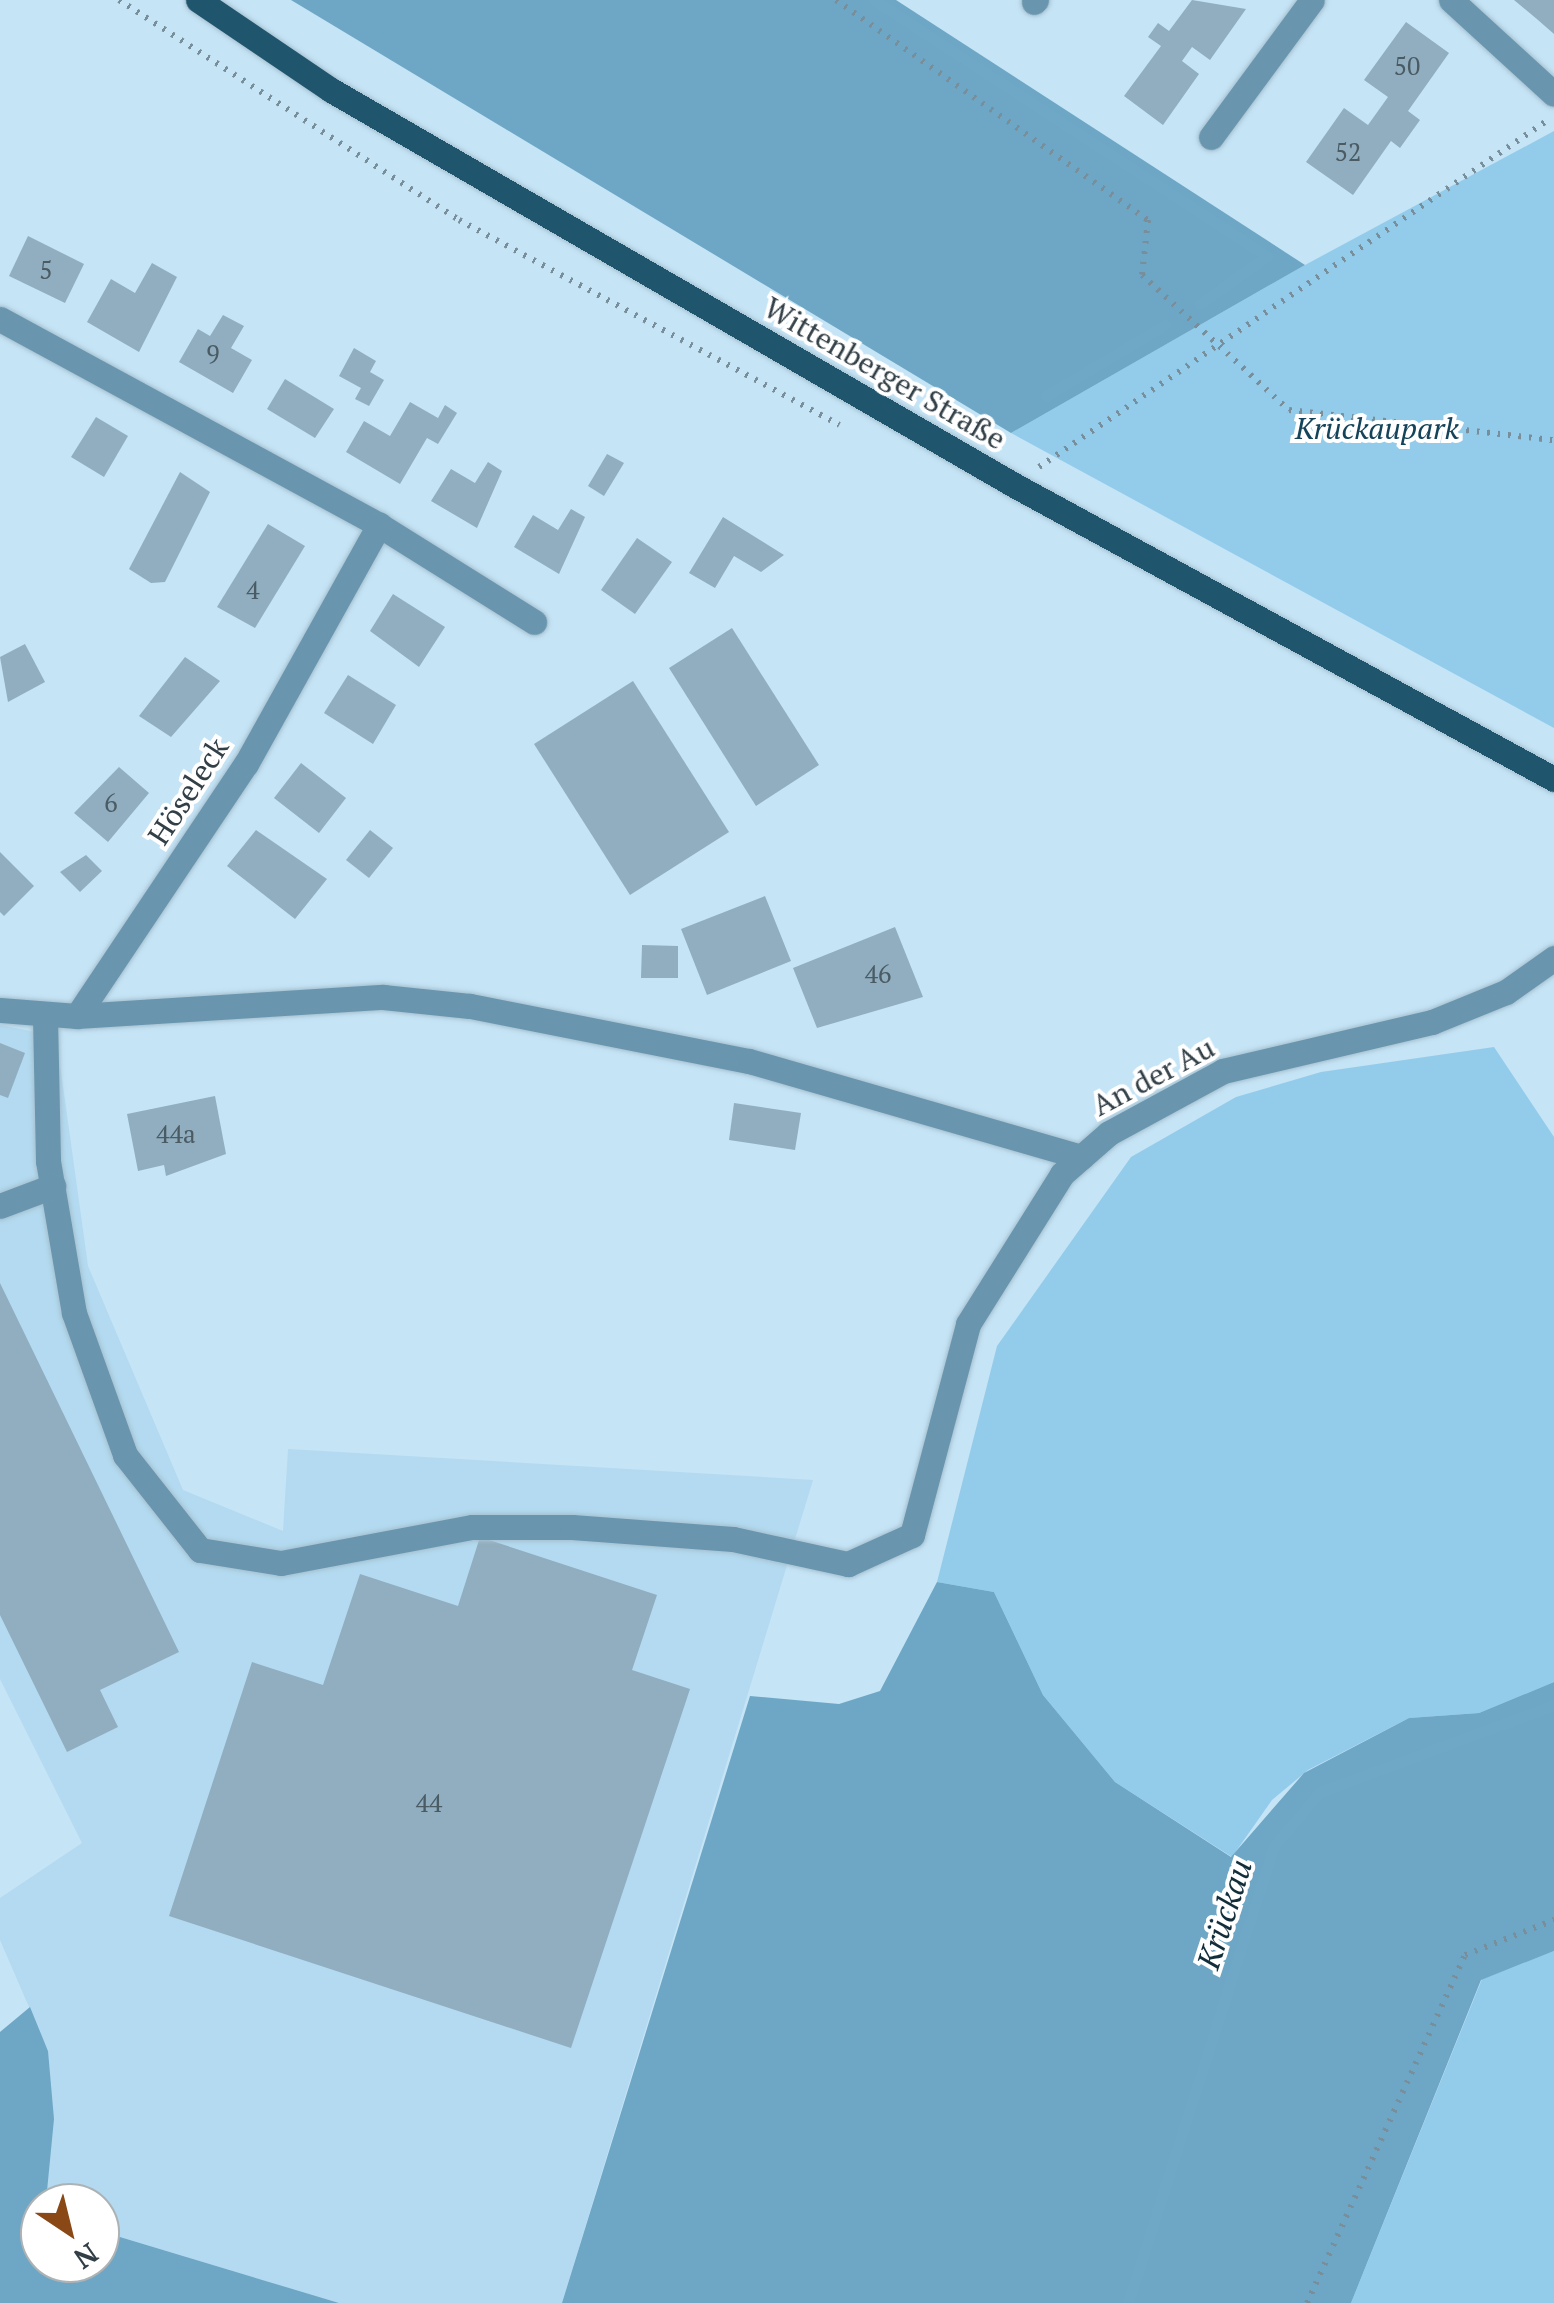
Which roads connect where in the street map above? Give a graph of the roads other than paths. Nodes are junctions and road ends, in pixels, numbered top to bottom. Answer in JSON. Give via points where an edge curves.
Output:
{"nodes":[{"id":1,"x":198,"y":0,"type":"edge"},
{"id":2,"x":1312,"y":0,"type":"edge"},
{"id":3,"x":1451,"y":0,"type":"edge"},
{"id":4,"x":1554,"y":94,"type":"edge"},
{"id":5,"x":1211,"y":137,"type":"dead end"},
{"id":6,"x":0,"y":319,"type":"edge"},
{"id":7,"x":378,"y":525,"type":"junction"},
{"id":8,"x":534,"y":622,"type":"dead end"},
{"id":9,"x":1554,"y":779,"type":"edge"},
{"id":10,"x":1554,"y":958,"type":"edge"},
{"id":11,"x":0,"y":1010,"type":"edge"},
{"id":12,"x":77,"y":1016,"type":"junction"},
{"id":13,"x":45,"y":1017,"type":"junction"},
{"id":14,"x":1081,"y":1157,"type":"junction"},
{"id":15,"x":52,"y":1186,"type":"junction"},
{"id":16,"x":0,"y":1206,"type":"edge"}],
"edges":[{"from":1,"to":9,"type":"main road","name":"Wittenberger Straße","via":[[331,90],[1014,485]]},
{"from":2,"to":5,"type":"street"},
{"from":3,"to":4,"type":"street"},
{"from":6,"to":7,"type":"street"},
{"from":7,"to":8,"type":"street"},
{"from":7,"to":12,"type":"street","name":"Höseleck","via":[[246,764]]},
{"from":10,"to":14,"type":"street","name":"An der Au","via":[[1506,992],[1432,1022],[1223,1071]]},
{"from":11,"to":13,"type":"street"},
{"from":12,"to":13,"type":"street"},
{"from":12,"to":14,"type":"street","via":[[384,997],[470,1006],[749,1061]]},
{"from":13,"to":15,"type":"street","name":"An der Au"},
{"from":14,"to":15,"type":"street","name":"An der Au","via":[[968,1324],[930,1492],[912,1535],[848,1564],[733,1539],[572,1526],[472,1527],[281,1564],[200,1550],[126,1455],[74,1313]]},
{"from":15,"to":16,"type":"street"}]}
